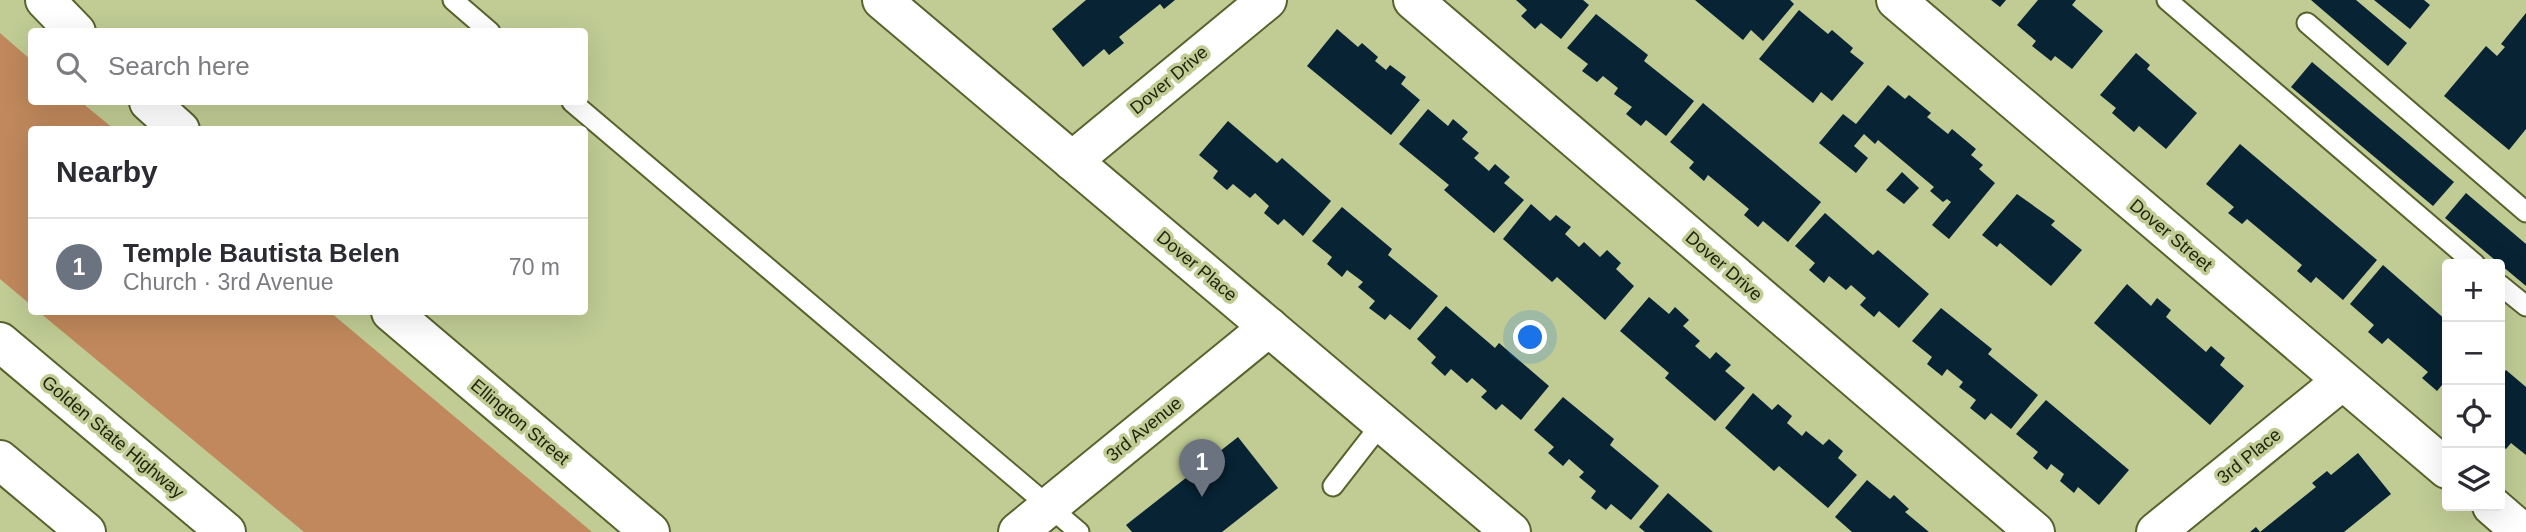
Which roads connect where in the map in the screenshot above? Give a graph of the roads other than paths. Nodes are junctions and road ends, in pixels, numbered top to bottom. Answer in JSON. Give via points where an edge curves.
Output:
{"nodes":[{"id":1,"x":45,"y":0,"type":"edge"},
{"id":2,"x":453,"y":0,"type":"edge"},
{"id":3,"x":882,"y":0,"type":"edge"},
{"id":4,"x":1267,"y":0,"type":"edge"},
{"id":5,"x":1413,"y":0,"type":"edge"},
{"id":6,"x":1896,"y":0,"type":"edge"},
{"id":7,"x":2167,"y":0,"type":"edge"},
{"id":8,"x":2307,"y":23,"type":"dead end"},
{"id":9,"x":72,"y":28,"type":"edge"},
{"id":10,"x":485,"y":28,"type":"edge"},
{"id":11,"x":152,"y":105,"type":"edge"},
{"id":12,"x":576,"y":105,"type":"edge"},
{"id":13,"x":176,"y":126,"type":"edge"},
{"id":14,"x":1072,"y":161,"type":"junction"},
{"id":15,"x":2526,"y":212,"type":"edge"},
{"id":16,"x":2469,"y":259,"type":"edge"},
{"id":17,"x":2505,"y":289,"type":"edge"},
{"id":18,"x":2526,"y":306,"type":"edge"},
{"id":19,"x":395,"y":315,"type":"edge"},
{"id":20,"x":1269,"y":327,"type":"junction"},
{"id":21,"x":0,"y":342,"type":"edge"},
{"id":22,"x":2342,"y":380,"type":"junction"},
{"id":23,"x":1382,"y":423,"type":"junction"},
{"id":24,"x":0,"y":460,"type":"edge"},
{"id":25,"x":2442,"y":464,"type":"edge"},
{"id":26,"x":1334,"y":486,"type":"dead end"},
{"id":27,"x":1049,"y":507,"type":"junction"},
{"id":28,"x":2498,"y":511,"type":"edge"},
{"id":29,"x":86,"y":532,"type":"edge"},
{"id":30,"x":226,"y":532,"type":"edge"},
{"id":31,"x":650,"y":532,"type":"edge"},
{"id":32,"x":1018,"y":532,"type":"edge"},
{"id":33,"x":1079,"y":532,"type":"edge"},
{"id":34,"x":1511,"y":532,"type":"edge"},
{"id":35,"x":2035,"y":532,"type":"edge"},
{"id":36,"x":2156,"y":532,"type":"edge"},
{"id":37,"x":2522,"y":532,"type":"edge"}],
"edges":[{"from":1,"to":9,"type":"main road"},
{"from":2,"to":10,"type":"lane"},
{"from":3,"to":14,"type":"main road","name":"Dover Place"},
{"from":4,"to":14,"type":"main road","name":"Dover Drive"},
{"from":5,"to":35,"type":"main road","name":"Dover Drive"},
{"from":6,"to":22,"type":"main road","name":"Dover Street"},
{"from":7,"to":16,"type":"lane"},
{"from":8,"to":15,"type":"lane"},
{"from":11,"to":13,"type":"main road"},
{"from":12,"to":27,"type":"lane"},
{"from":14,"to":20,"type":"main road","name":"Dover Place"},
{"from":17,"to":18,"type":"lane"},
{"from":19,"to":31,"type":"main road","name":"Ellington Street"},
{"from":20,"to":23,"type":"main road","name":"Dover Place"},
{"from":20,"to":27,"type":"main road","name":"3rd Avenue"},
{"from":21,"to":30,"type":"main road","name":"Golden State Highway"},
{"from":22,"to":25,"type":"main road","name":"Dover Street"},
{"from":22,"to":36,"type":"main road","name":"3rd Place"},
{"from":23,"to":26,"type":"lane"},
{"from":23,"to":34,"type":"main road","name":"Dover Place"},
{"from":24,"to":29,"type":"main road"},
{"from":27,"to":32,"type":"main road","name":"3rd Avenue"},
{"from":27,"to":33,"type":"lane"},
{"from":28,"to":37,"type":"main road"}]}
